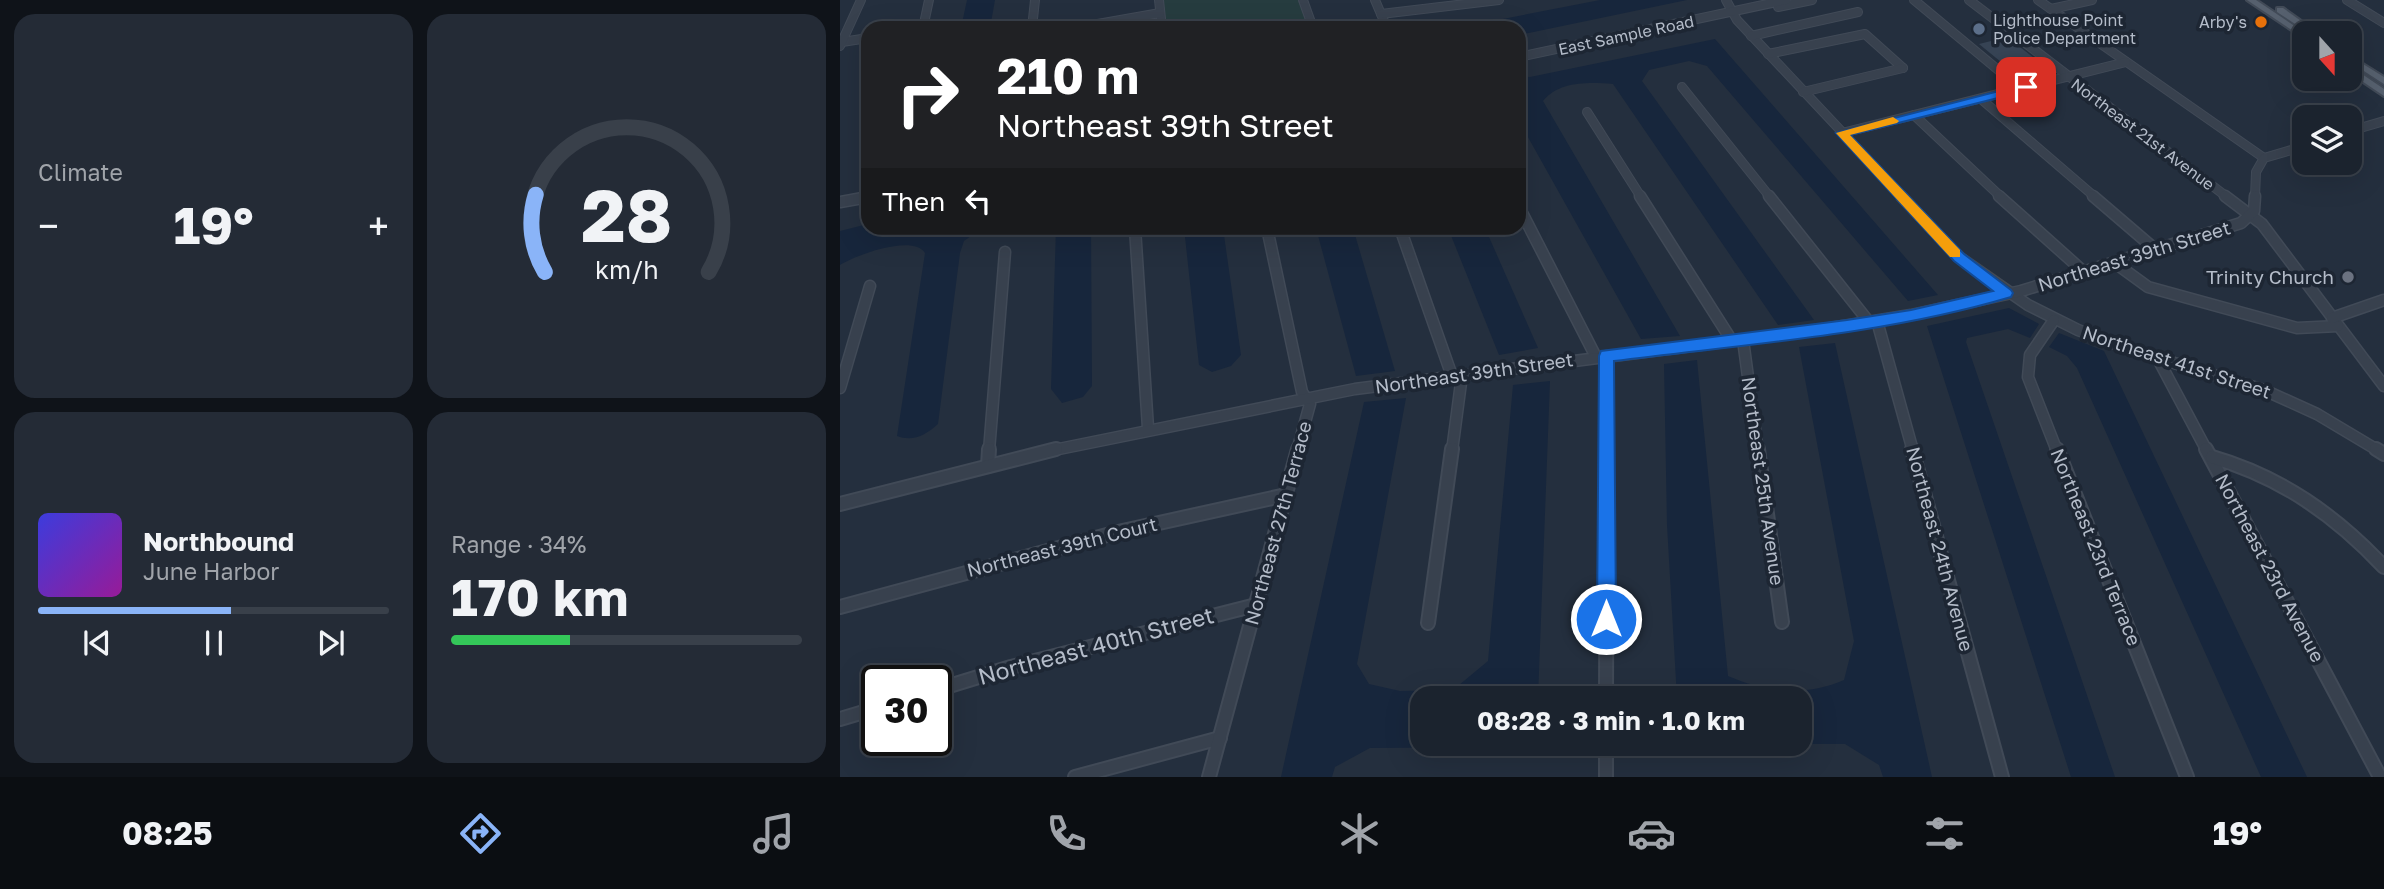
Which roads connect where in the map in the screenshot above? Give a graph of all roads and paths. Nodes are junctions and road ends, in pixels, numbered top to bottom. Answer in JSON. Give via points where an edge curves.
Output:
{"nodes":[{"id":1,"x":872,"y":0,"type":"edge"},
{"id":2,"x":929,"y":0,"type":"edge"},
{"id":3,"x":1046,"y":0,"type":"edge"},
{"id":4,"x":1159,"y":0,"type":"edge"},
{"id":5,"x":1303,"y":0,"type":"edge"},
{"id":6,"x":1375,"y":0,"type":"edge"},
{"id":7,"x":1499,"y":0,"type":"edge"},
{"id":8,"x":1726,"y":0,"type":"edge"},
{"id":9,"x":1812,"y":0,"type":"edge"},
{"id":10,"x":1914,"y":0,"type":"edge"},
{"id":11,"x":1969,"y":0,"type":"edge"},
{"id":12,"x":2038,"y":0,"type":"edge"},
{"id":13,"x":2092,"y":0,"type":"edge"},
{"id":14,"x":2252,"y":0,"type":"edge"},
{"id":15,"x":2266,"y":0,"type":"edge"},
{"id":16,"x":2347,"y":0,"type":"edge"},
{"id":17,"x":860,"y":1,"type":"edge"},
{"id":18,"x":1035,"y":1,"type":"edge"},
{"id":19,"x":1787,"y":2,"type":"edge"},
{"id":20,"x":2051,"y":9,"type":"junction"},
{"id":21,"x":2283,"y":11,"type":"junction"},
{"id":22,"x":1858,"y":12,"type":"dead end"},
{"id":23,"x":1160,"y":13,"type":"junction"},
{"id":24,"x":1734,"y":13,"type":"junction"},
{"id":25,"x":1381,"y":14,"type":"junction"},
{"id":26,"x":924,"y":21,"type":"edge"},
{"id":27,"x":1033,"y":21,"type":"edge"},
{"id":28,"x":1115,"y":21,"type":"edge"},
{"id":29,"x":1161,"y":21,"type":"edge"},
{"id":30,"x":1310,"y":21,"type":"edge"},
{"id":31,"x":1384,"y":21,"type":"edge"},
{"id":32,"x":2297,"y":21,"type":"edge"},
{"id":33,"x":2384,"y":23,"type":"edge"},
{"id":34,"x":2292,"y":28,"type":"edge"},
{"id":35,"x":1751,"y":36,"type":"junction"},
{"id":36,"x":861,"y":40,"type":"edge"},
{"id":37,"x":841,"y":44,"type":"edge"},
{"id":38,"x":1768,"y":54,"type":"junction"},
{"id":39,"x":1526,"y":56,"type":"edge"},
{"id":40,"x":2126,"y":62,"type":"junction"},
{"id":41,"x":2362,"y":66,"type":"edge"},
{"id":42,"x":2068,"y":77,"type":"junction"},
{"id":43,"x":2362,"y":77,"type":"edge"},
{"id":44,"x":2384,"y":81,"type":"edge"},
{"id":45,"x":1682,"y":87,"type":"dead end"},
{"id":46,"x":2021,"y":89,"type":"junction"},
{"id":47,"x":1803,"y":92,"type":"junction"},
{"id":48,"x":2384,"y":93,"type":"edge"},
{"id":49,"x":1981,"y":99,"type":"junction"},
{"id":50,"x":1587,"y":112,"type":"dead end"},
{"id":51,"x":1914,"y":115,"type":"junction"},
{"id":52,"x":2384,"y":121,"type":"edge"},
{"id":53,"x":2362,"y":127,"type":"edge"},
{"id":54,"x":1842,"y":133,"type":"junction"},
{"id":55,"x":2292,"y":150,"type":"edge"},
{"id":56,"x":2264,"y":158,"type":"junction"},
{"id":57,"x":861,"y":198,"type":"edge"},
{"id":58,"x":840,"y":202,"type":"edge"},
{"id":59,"x":2251,"y":216,"type":"junction"},
{"id":60,"x":1526,"y":220,"type":"edge"},
{"id":61,"x":1135,"y":235,"type":"edge"},
{"id":62,"x":1268,"y":235,"type":"edge"},
{"id":63,"x":1403,"y":235,"type":"edge"},
{"id":64,"x":2156,"y":250,"type":"junction"},
{"id":65,"x":1005,"y":252,"type":"dead end"},
{"id":66,"x":2115,"y":263,"type":"junction"},
{"id":67,"x":2084,"y":272,"type":"junction"},
{"id":68,"x":870,"y":286,"type":"dead end"},
{"id":69,"x":2006,"y":293,"type":"junction"},
{"id":70,"x":2384,"y":300,"type":"edge"},
{"id":71,"x":1873,"y":322,"type":"junction"},
{"id":72,"x":2335,"y":322,"type":"junction"},
{"id":73,"x":2051,"y":323,"type":"junction"},
{"id":74,"x":1737,"y":341,"type":"junction"},
{"id":75,"x":1602,"y":356,"type":"junction"},
{"id":76,"x":2158,"y":359,"type":"junction"},
{"id":77,"x":1457,"y":375,"type":"junction"},
{"id":78,"x":2384,"y":386,"type":"edge"},
{"id":79,"x":840,"y":388,"type":"edge"},
{"id":80,"x":1307,"y":398,"type":"junction"},
{"id":81,"x":1148,"y":428,"type":"junction"},
{"id":82,"x":2384,"y":454,"type":"edge"},
{"id":83,"x":2212,"y":457,"type":"junction"},
{"id":84,"x":988,"y":466,"type":"junction"},
{"id":85,"x":1286,"y":495,"type":"junction"},
{"id":86,"x":840,"y":504,"type":"edge"},
{"id":87,"x":2384,"y":566,"type":"edge"},
{"id":88,"x":1256,"y":605,"type":"junction"},
{"id":89,"x":840,"y":607,"type":"edge"},
{"id":90,"x":1782,"y":622,"type":"dead end"},
{"id":91,"x":1428,"y":623,"type":"dead end"},
{"id":92,"x":952,"y":685,"type":"edge"},
{"id":93,"x":1606,"y":686,"type":"edge"},
{"id":94,"x":861,"y":713,"type":"edge"},
{"id":95,"x":840,"y":719,"type":"edge"},
{"id":96,"x":1220,"y":738,"type":"junction"},
{"id":97,"x":1606,"y":756,"type":"edge"},
{"id":98,"x":1075,"y":777,"type":"edge"},
{"id":99,"x":1209,"y":777,"type":"edge"},
{"id":100,"x":1606,"y":777,"type":"edge"},
{"id":101,"x":2002,"y":777,"type":"edge"},
{"id":102,"x":2187,"y":777,"type":"edge"},
{"id":103,"x":2380,"y":777,"type":"edge"}],
"edges":[{"from":1,"to":17,"type":"street"},
{"from":2,"to":26,"type":"street"},
{"from":3,"to":18,"type":"street"},
{"from":4,"to":23,"type":"street"},
{"from":5,"to":30,"type":"street"},
{"from":6,"to":25,"type":"street"},
{"from":7,"to":25,"type":"street"},
{"from":8,"to":24,"type":"street"},
{"from":9,"to":19,"type":"street","name":"East Sample Road"},
{"from":10,"to":46,"type":"street"},
{"from":11,"to":42,"type":"street","name":"Northeast 21st Avenue"},
{"from":12,"to":20,"type":"street"},
{"from":13,"to":20,"type":"street"},
{"from":14,"to":21,"type":"main road"},
{"from":14,"to":34,"type":"main road"},
{"from":15,"to":21,"type":"main road"},
{"from":16,"to":33,"type":"street"},
{"from":17,"to":37,"type":"street"},
{"from":18,"to":27,"type":"street"},
{"from":19,"to":24,"type":"street","name":"East Sample Road"},
{"from":20,"to":40,"type":"street"},
{"from":21,"to":32,"type":"main road"},
{"from":22,"to":35,"type":"street"},
{"from":23,"to":28,"type":"street"},
{"from":23,"to":29,"type":"street"},
{"from":24,"to":35,"type":"street"},
{"from":24,"to":39,"type":"street","name":"East Sample Road"},
{"from":25,"to":31,"type":"street"},
{"from":35,"to":38,"type":"street"},
{"from":36,"to":37,"type":"street"},
{"from":38,"to":47,"type":"street"},
{"from":38,"to":47,"type":"street","via":[[1865,34],[1902,68]]},
{"from":40,"to":42,"type":"street"},
{"from":40,"to":56,"type":"street"},
{"from":41,"to":44,"type":"main road"},
{"from":42,"to":46,"type":"street"},
{"from":42,"to":59,"type":"street","name":"Northeast 21st Avenue"},
{"from":43,"to":48,"type":"main road"},
{"from":45,"to":71,"type":"street","name":"Northeast 24th Avenue"},
{"from":46,"to":49,"type":"street"},
{"from":47,"to":54,"type":"street"},
{"from":49,"to":51,"type":"street"},
{"from":49,"to":64,"type":"street"},
{"from":50,"to":74,"type":"street","name":"Northeast 25th Avenue"},
{"from":51,"to":54,"type":"street"},
{"from":51,"to":67,"type":"street"},
{"from":52,"to":53,"type":"street"},
{"from":54,"to":69,"type":"street","via":[[1959,257]]},
{"from":55,"to":56,"type":"street"},
{"from":56,"to":59,"type":"street","name":"Northeast 39th Street","via":[[2256,173],[2256,204]]},
{"from":57,"to":58,"type":"street"},
{"from":59,"to":64,"type":"street","name":"Northeast 39th Street","via":[[2228,228]]},
{"from":59,"to":72,"type":"street","name":"Northeast 21st Avenue","via":[[2269,231]]},
{"from":60,"to":75,"type":"street"},
{"from":61,"to":81,"type":"street"},
{"from":62,"to":80,"type":"street","name":"Northeast 27th Terrace"},
{"from":63,"to":77,"type":"street"},
{"from":64,"to":66,"type":"street","name":"Northeast 39th Street"},
{"from":65,"to":84,"type":"street"},
{"from":66,"to":67,"type":"street","name":"Northeast 39th Street"},
{"from":66,"to":72,"type":"street","via":[[2148,286],[2297,328]]},
{"from":67,"to":69,"type":"street","name":"Northeast 39th Street"},
{"from":68,"to":79,"type":"street"},
{"from":69,"to":71,"type":"street","name":"Northeast 39th Street"},
{"from":69,"to":73,"type":"street","name":"Northeast 41st Street"},
{"from":70,"to":72,"type":"street"},
{"from":71,"to":74,"type":"street","name":"Northeast 39th Street"},
{"from":71,"to":101,"type":"street","name":"Northeast 24th Avenue"},
{"from":72,"to":78,"type":"street","name":"Northeast 21st Avenue"},
{"from":73,"to":76,"type":"street","name":"Northeast 41st Street"},
{"from":73,"to":102,"type":"street","name":"Northeast 23rd Terrace","via":[[2027,362],[2028,377]]},
{"from":74,"to":75,"type":"street","name":"Northeast 39th Street"},
{"from":74,"to":90,"type":"street","name":"Northeast 25th Avenue"},
{"from":75,"to":77,"type":"street","name":"Northeast 39th Street"},
{"from":75,"to":93,"type":"street"},
{"from":76,"to":82,"type":"street","name":"Northeast 41st Street","via":[[2281,396]]},
{"from":76,"to":83,"type":"street","name":"Northeast 23rd Avenue"},
{"from":77,"to":80,"type":"street","name":"Northeast 39th Street"},
{"from":77,"to":91,"type":"street"},
{"from":80,"to":81,"type":"street","name":"Northeast 39th Street"},
{"from":80,"to":85,"type":"street","name":"Northeast 27th Terrace","via":[[1310,404]]},
{"from":81,"to":84,"type":"street","name":"Northeast 39th Street"},
{"from":83,"to":87,"type":"street","via":[[2255,470],[2305,497],[2353,534]]},
{"from":83,"to":103,"type":"street","name":"Northeast 23rd Avenue"},
{"from":84,"to":86,"type":"street","name":"Northeast 39th Street"},
{"from":85,"to":88,"type":"street","name":"Northeast 27th Terrace"},
{"from":85,"to":89,"type":"street","name":"Northeast 39th Court","via":[[1036,551]]},
{"from":88,"to":92,"type":"street","name":"Northeast 40th Street"},
{"from":88,"to":96,"type":"street","name":"Northeast 27th Terrace"},
{"from":94,"to":95,"type":"street"},
{"from":96,"to":98,"type":"street"},
{"from":96,"to":99,"type":"street","name":"Northeast 27th Terrace"},
{"from":97,"to":100,"type":"street"}]}
